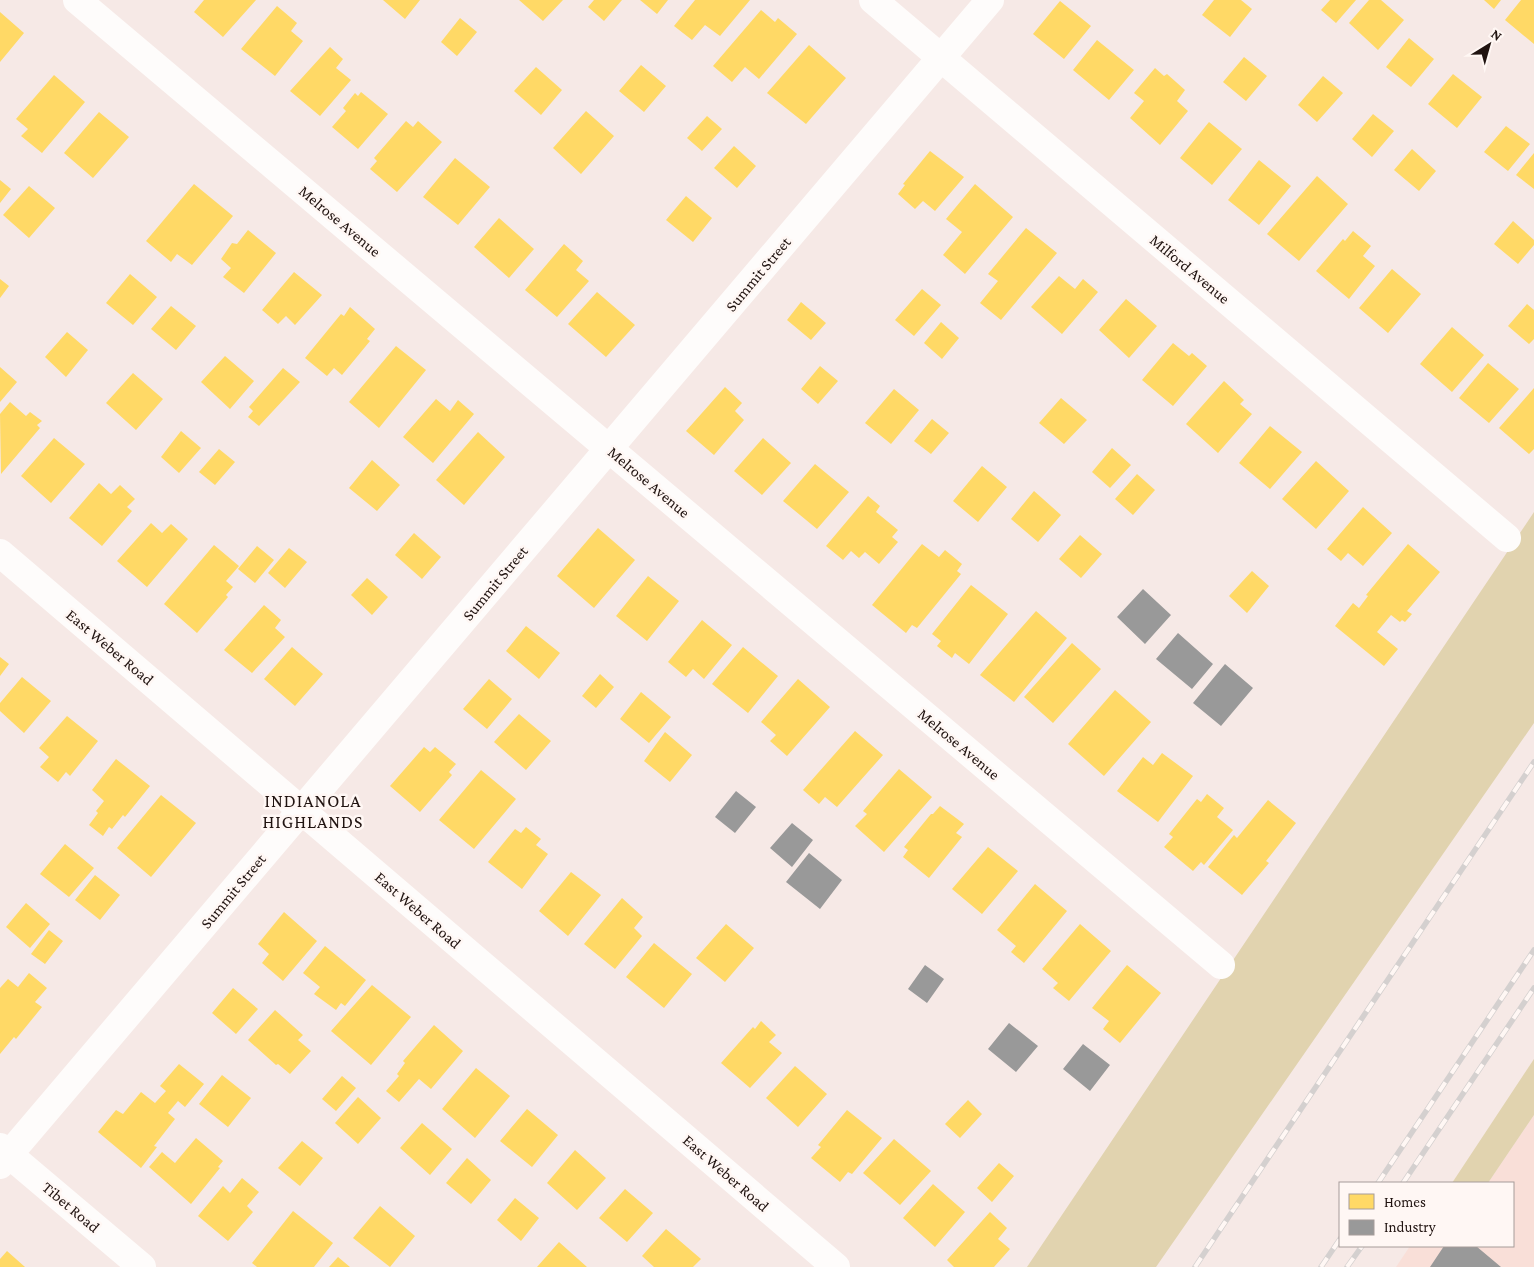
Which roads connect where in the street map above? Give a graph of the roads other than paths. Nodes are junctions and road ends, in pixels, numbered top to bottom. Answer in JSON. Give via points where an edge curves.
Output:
{"nodes":[{"id":1,"x":78,"y":0,"type":"edge"},
{"id":2,"x":873,"y":0,"type":"edge"},
{"id":3,"x":990,"y":0,"type":"edge"},
{"id":4,"x":941,"y":58,"type":"junction"},
{"id":5,"x":609,"y":448,"type":"junction"},
{"id":6,"x":1507,"y":538,"type":"dead end"},
{"id":7,"x":0,"y":553,"type":"edge"},
{"id":8,"x":302,"y":810,"type":"junction"},
{"id":9,"x":1221,"y":966,"type":"dead end"},
{"id":10,"x":3,"y":1156,"type":"edge"},
{"id":11,"x":142,"y":1267,"type":"edge"},
{"id":12,"x":836,"y":1267,"type":"edge"}],
"edges":[{"from":1,"to":5,"type":"street","name":"Melrose Avenue"},
{"from":2,"to":4,"type":"street","name":"Milford Avenue"},
{"from":3,"to":4,"type":"street","name":"Summit Street"},
{"from":4,"to":5,"type":"street","name":"Summit Street"},
{"from":4,"to":6,"type":"street","name":"Milford Avenue"},
{"from":5,"to":8,"type":"street","name":"Summit Street"},
{"from":5,"to":9,"type":"street","name":"Melrose Avenue"},
{"from":7,"to":8,"type":"street","name":"East Weber Road"},
{"from":8,"to":10,"type":"street","name":"Summit Street"},
{"from":8,"to":12,"type":"street","name":"East Weber Road"},
{"from":10,"to":11,"type":"street","name":"Tibet Road"}]}
